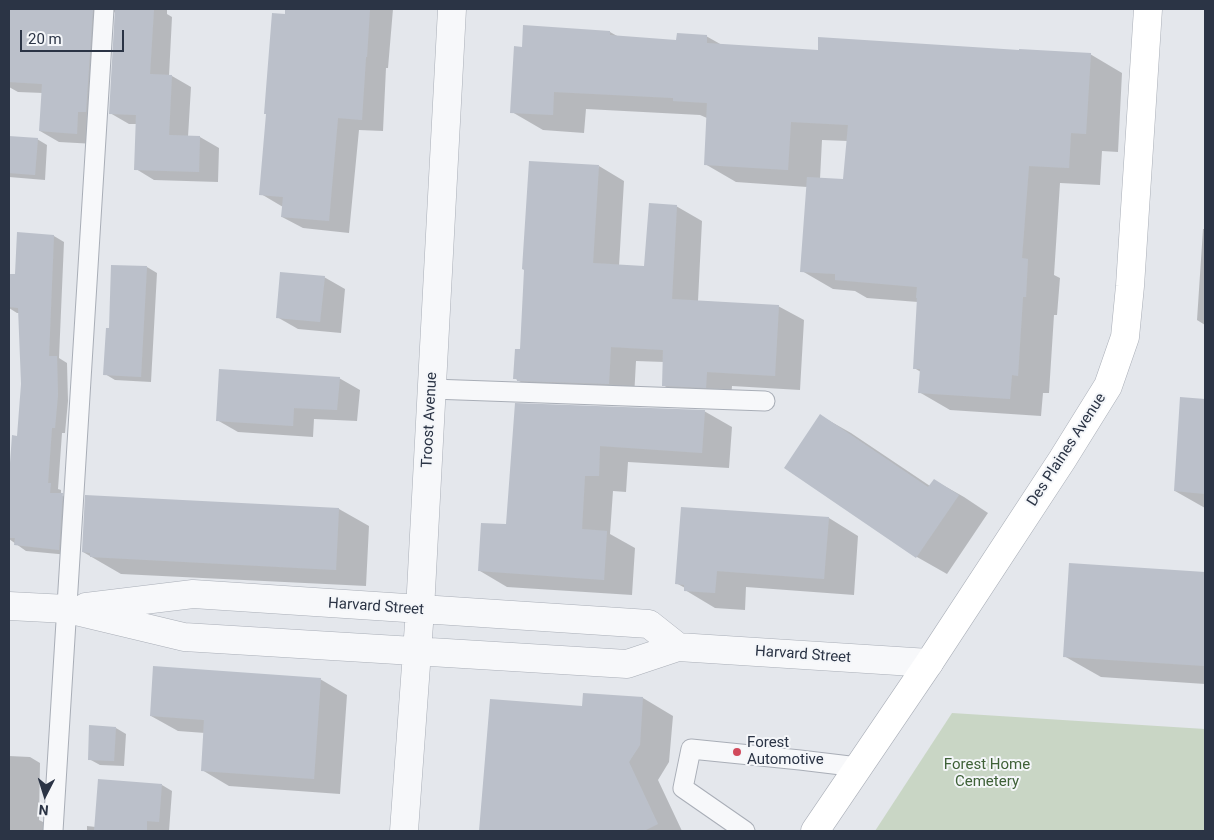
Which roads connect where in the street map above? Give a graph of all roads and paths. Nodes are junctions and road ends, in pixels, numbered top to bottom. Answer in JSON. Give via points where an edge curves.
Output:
{"nodes":[{"id":1,"x":104,"y":9,"type":"edge"},
{"id":2,"x":452,"y":9,"type":"edge"},
{"id":3,"x":1148,"y":9,"type":"edge"},
{"id":4,"x":432,"y":389,"type":"junction"},
{"id":5,"x":765,"y":401,"type":"dead end"},
{"id":6,"x":9,"y":606,"type":"edge"},
{"id":7,"x":67,"y":609,"type":"junction"},
{"id":8,"x":420,"y":610,"type":"junction"},
{"id":9,"x":678,"y":647,"type":"junction"},
{"id":10,"x":417,"y":651,"type":"junction"},
{"id":11,"x":929,"y":663,"type":"junction"},
{"id":12,"x":858,"y":767,"type":"junction"},
{"id":13,"x":53,"y":831,"type":"edge"},
{"id":14,"x":404,"y":831,"type":"edge"},
{"id":15,"x":745,"y":831,"type":"edge"},
{"id":16,"x":815,"y":831,"type":"edge"}],
"edges":[{"from":1,"to":7,"type":"lane"},
{"from":2,"to":4,"type":"street","name":"Troost Avenue"},
{"from":3,"to":11,"type":"main road","name":"Des Plaines Avenue","via":[[1130,286],[1122,346],[1108,386]]},
{"from":4,"to":5,"type":"lane"},
{"from":4,"to":8,"type":"street","name":"Troost Avenue"},
{"from":6,"to":7,"type":"street","name":"Harvard Street"},
{"from":7,"to":8,"type":"street","name":"Harvard Street","via":[[193,594]]},
{"from":7,"to":10,"type":"street","name":"Harvard Street","via":[[184,637]]},
{"from":7,"to":13,"type":"lane"},
{"from":8,"to":9,"type":"street","name":"Harvard Street","via":[[649,624]]},
{"from":8,"to":10,"type":"street","name":"Troost Avenue"},
{"from":9,"to":10,"type":"street","name":"Harvard Street","via":[[627,664]]},
{"from":9,"to":11,"type":"street","name":"Harvard Street"},
{"from":10,"to":14,"type":"street","name":"Troost Avenue"},
{"from":11,"to":12,"type":"main road","name":"Des Plaines Avenue"},
{"from":12,"to":15,"type":"lane","via":[[691,749],[683,788]]},
{"from":12,"to":16,"type":"main road","name":"Des Plaines Avenue"}]}
